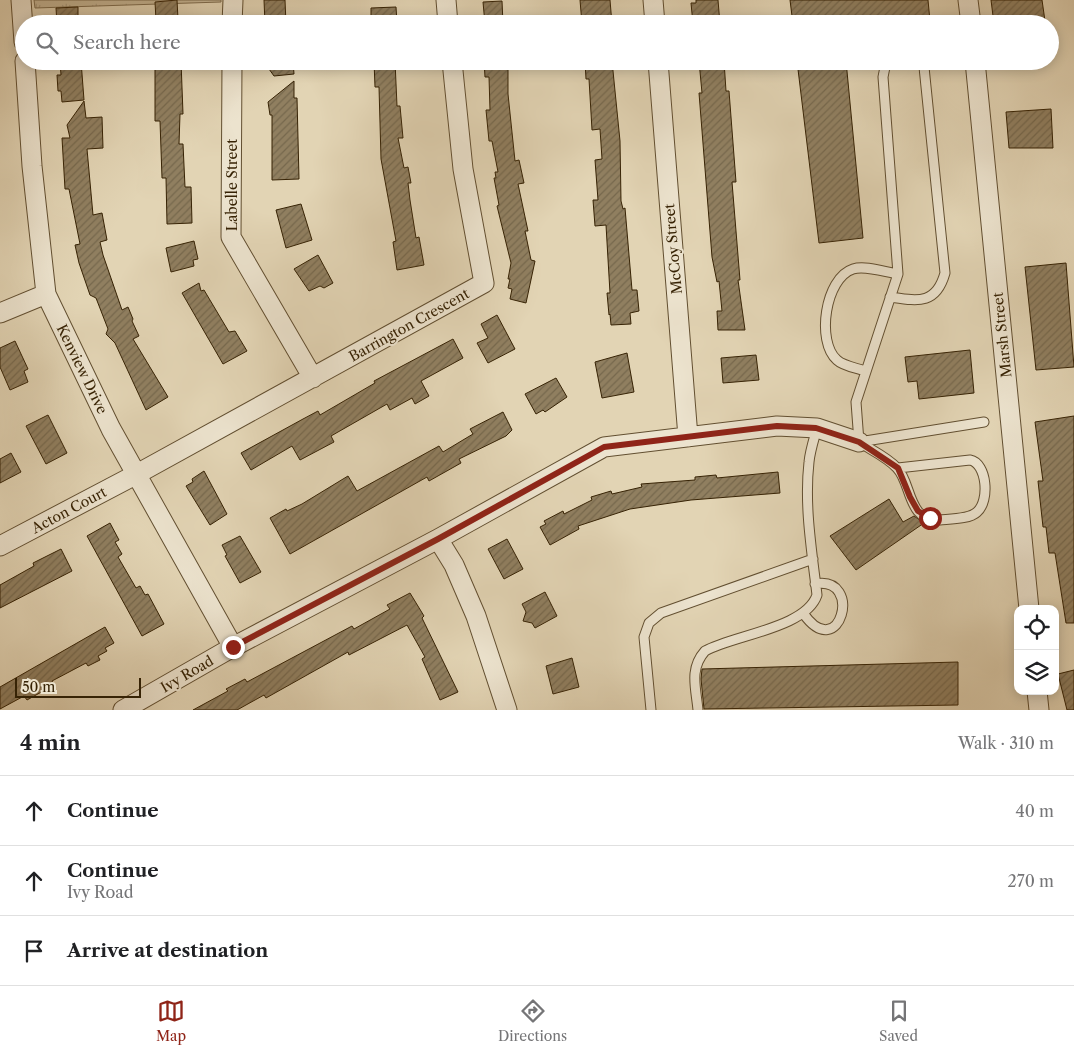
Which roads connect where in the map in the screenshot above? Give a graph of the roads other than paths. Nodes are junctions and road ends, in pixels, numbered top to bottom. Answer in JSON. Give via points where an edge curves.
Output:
{"nodes":[{"id":1,"x":21,"y":0,"type":"edge"},
{"id":2,"x":233,"y":0,"type":"edge"},
{"id":3,"x":446,"y":0,"type":"edge"},
{"id":4,"x":653,"y":0,"type":"edge"},
{"id":5,"x":968,"y":0,"type":"edge"},
{"id":6,"x":22,"y":15,"type":"edge"},
{"id":7,"x":232,"y":15,"type":"edge"},
{"id":8,"x":447,"y":15,"type":"edge"},
{"id":9,"x":654,"y":15,"type":"edge"},
{"id":10,"x":970,"y":15,"type":"edge"},
{"id":11,"x":26,"y":70,"type":"edge"},
{"id":12,"x":232,"y":70,"type":"edge"},
{"id":13,"x":453,"y":70,"type":"edge"},
{"id":14,"x":659,"y":70,"type":"edge"},
{"id":15,"x":885,"y":70,"type":"edge"},
{"id":16,"x":924,"y":70,"type":"edge"},
{"id":17,"x":975,"y":70,"type":"edge"},
{"id":18,"x":898,"y":274,"type":"junction"},
{"id":19,"x":46,"y":294,"type":"junction"},
{"id":20,"x":890,"y":297,"type":"junction"},
{"id":21,"x":0,"y":313,"type":"edge"},
{"id":22,"x":865,"y":371,"type":"junction"},
{"id":23,"x":313,"y":378,"type":"junction"},
{"id":24,"x":984,"y":422,"type":"dead end"},
{"id":25,"x":816,"y":428,"type":"junction"},
{"id":26,"x":688,"y":437,"type":"junction"},
{"id":27,"x":859,"y":442,"type":"junction"},
{"id":28,"x":898,"y":468,"type":"junction"},
{"id":29,"x":137,"y":474,"type":"junction"},
{"id":30,"x":438,"y":539,"type":"junction"},
{"id":31,"x":0,"y":546,"type":"edge"},
{"id":32,"x":813,"y":560,"type":"junction"},
{"id":33,"x":816,"y":584,"type":"junction"},
{"id":34,"x":1029,"y":605,"type":"edge"},
{"id":35,"x":804,"y":613,"type":"junction"},
{"id":36,"x":233,"y":647,"type":"junction"},
{"id":37,"x":1037,"y":695,"type":"edge"},
{"id":38,"x":123,"y":710,"type":"edge"},
{"id":39,"x":506,"y":710,"type":"edge"},
{"id":40,"x":650,"y":710,"type":"edge"},
{"id":41,"x":698,"y":710,"type":"edge"},
{"id":42,"x":1039,"y":710,"type":"edge"}],
"edges":[{"from":1,"to":6,"type":"street"},
{"from":2,"to":7,"type":"street"},
{"from":3,"to":8,"type":"street"},
{"from":4,"to":9,"type":"street"},
{"from":5,"to":10,"type":"street"},
{"from":11,"to":19,"type":"street","name":"Kenview Drive"},
{"from":12,"to":23,"type":"street","name":"Labelle Street","via":[[231,237]]},
{"from":13,"to":23,"type":"street","name":"Barrington Crescent","via":[[463,169],[484,283]]},
{"from":14,"to":26,"type":"street","name":"McCoy Street"},
{"from":15,"to":18,"type":"lane"},
{"from":16,"to":20,"type":"lane","via":[[945,273],[942,284],[931,297],[914,301]]},
{"from":17,"to":34,"type":"street","name":"Marsh Street"},
{"from":18,"to":20,"type":"lane"},
{"from":18,"to":22,"type":"lane","via":[[855,268],[845,273],[833,287],[825,315],[832,352],[837,360]]},
{"from":19,"to":21,"type":"street"},
{"from":19,"to":29,"type":"street","name":"Kenview Drive","via":[[111,429]]},
{"from":20,"to":22,"type":"lane"},
{"from":22,"to":27,"type":"lane","via":[[856,402]]},
{"from":23,"to":29,"type":"street","name":"Barrington Crescent"},
{"from":24,"to":27,"type":"lane"},
{"from":25,"to":26,"type":"street","name":"Ivy Road","via":[[777,426]]},
{"from":25,"to":27,"type":"street","name":"Ivy Road"},
{"from":25,"to":32,"type":"lane","via":[[808,476]]},
{"from":26,"to":30,"type":"street","name":"Ivy Road","via":[[604,447]]},
{"from":27,"to":28,"type":"lane"},
{"from":28,"to":28,"type":"lane","via":[[918,511],[930,518],[972,516],[982,505],[983,474],[976,461]]},
{"from":29,"to":31,"type":"street","name":"Acton Court"},
{"from":29,"to":36,"type":"street","name":"Kenview Drive"},
{"from":30,"to":36,"type":"street","name":"Ivy Road"},
{"from":30,"to":39,"type":"street","via":[[476,616]]},
{"from":32,"to":33,"type":"lane"},
{"from":32,"to":40,"type":"lane","via":[[660,613],[649,623],[644,637]]},
{"from":33,"to":35,"type":"lane","via":[[814,604]]},
{"from":33,"to":35,"type":"lane","via":[[827,583],[838,591],[843,597],[843,613],[832,628],[824,631],[811,625]]},
{"from":35,"to":41,"type":"lane","via":[[705,651],[694,670]]},
{"from":36,"to":38,"type":"street","name":"Ivy Road"},
{"from":37,"to":42,"type":"street"}]}
